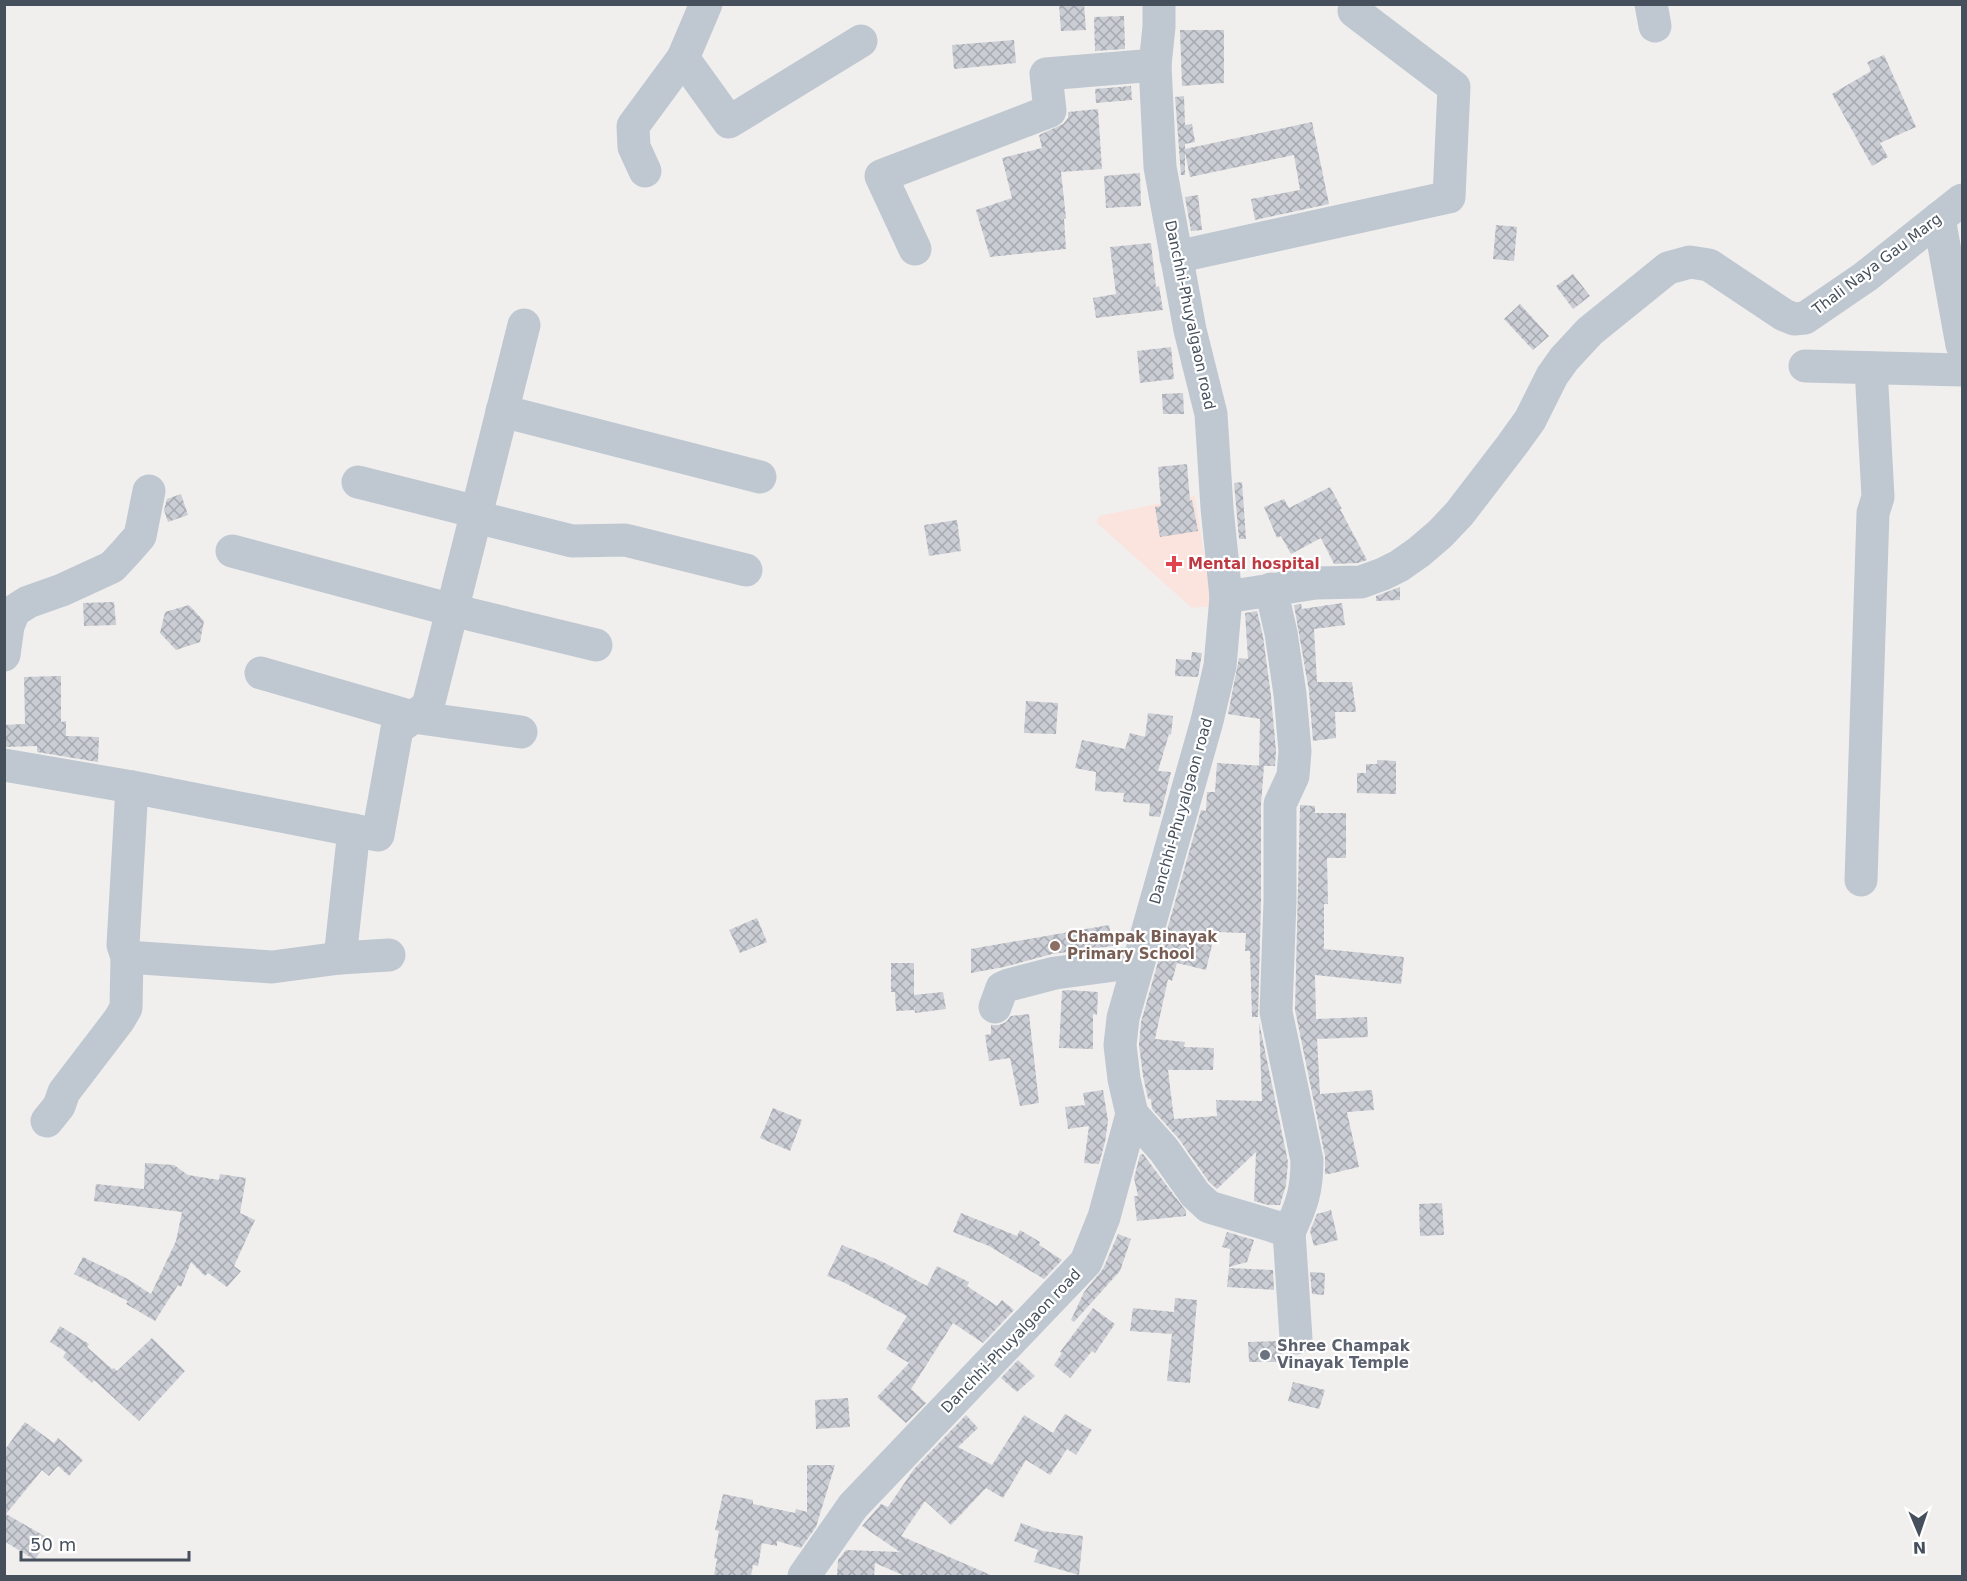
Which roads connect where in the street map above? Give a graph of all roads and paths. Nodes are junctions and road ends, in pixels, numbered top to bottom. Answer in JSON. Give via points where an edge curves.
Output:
{"nodes":[{"id":1,"x":706,"y":4,"type":"edge"},
{"id":2,"x":1159,"y":4,"type":"edge"},
{"id":3,"x":1354,"y":11,"type":"dead end"},
{"id":4,"x":861,"y":41,"type":"dead end"},
{"id":5,"x":683,"y":58,"type":"junction"},
{"id":6,"x":1155,"y":65,"type":"junction"},
{"id":7,"x":645,"y":171,"type":"dead end"},
{"id":8,"x":1951,"y":209,"type":"edge"},
{"id":9,"x":915,"y":249,"type":"dead end"},
{"id":10,"x":1176,"y":257,"type":"junction"},
{"id":11,"x":524,"y":325,"type":"dead end"},
{"id":12,"x":1962,"y":345,"type":"edge"},
{"id":13,"x":1805,"y":366,"type":"dead end"},
{"id":14,"x":1871,"y":368,"type":"junction"},
{"id":15,"x":1962,"y":370,"type":"edge"},
{"id":16,"x":502,"y":411,"type":"junction"},
{"id":17,"x":760,"y":477,"type":"dead end"},
{"id":18,"x":358,"y":482,"type":"dead end"},
{"id":19,"x":149,"y":491,"type":"dead end"},
{"id":20,"x":476,"y":514,"type":"junction"},
{"id":21,"x":232,"y":551,"type":"dead end"},
{"id":22,"x":746,"y":570,"type":"dead end"},
{"id":23,"x":1271,"y":589,"type":"junction"},
{"id":24,"x":1226,"y":597,"type":"junction"},
{"id":25,"x":452,"y":610,"type":"junction"},
{"id":26,"x":596,"y":645,"type":"dead end"},
{"id":27,"x":4,"y":656,"type":"edge"},
{"id":28,"x":261,"y":673,"type":"dead end"},
{"id":29,"x":413,"y":717,"type":"junction"},
{"id":30,"x":521,"y":732,"type":"dead end"},
{"id":31,"x":4,"y":765,"type":"edge"},
{"id":32,"x":132,"y":787,"type":"junction"},
{"id":33,"x":354,"y":830,"type":"junction"},
{"id":34,"x":1862,"y":880,"type":"dead end"},
{"id":35,"x":389,"y":955,"type":"dead end"},
{"id":36,"x":128,"y":957,"type":"junction"},
{"id":37,"x":340,"y":958,"type":"junction"},
{"id":38,"x":1138,"y":962,"type":"junction"},
{"id":39,"x":995,"y":1007,"type":"dead end"},
{"id":40,"x":1132,"y":1114,"type":"junction"},
{"id":41,"x":47,"y":1121,"type":"dead end"},
{"id":42,"x":1289,"y":1232,"type":"junction"},
{"id":43,"x":1296,"y":1338,"type":"dead end"},
{"id":44,"x":804,"y":1576,"type":"edge"}],
"edges":[{"from":1,"to":5,"type":"street"},
{"from":2,"to":6,"type":"street","name":"Danchhi-Phuyalgaon road"},
{"from":3,"to":10,"type":"street","via":[[1454,87],[1449,197]]},
{"from":4,"to":5,"type":"street","via":[[729,122]]},
{"from":5,"to":7,"type":"street","via":[[633,126],[633,147]]},
{"from":6,"to":9,"type":"street","via":[[1046,74],[1050,111],[881,176]]},
{"from":6,"to":10,"type":"street","name":"Danchhi-Phuyalgaon road","via":[[1160,167]]},
{"from":8,"to":12,"type":"street"},
{"from":8,"to":23,"type":"street","name":"Thali Naya Gau Marg","via":[[1865,277],[1805,318],[1784,315],[1709,265],[1690,262],[1668,268],[1590,331],[1564,359],[1512,445],[1459,514],[1419,552],[1399,566],[1361,582]]},
{"from":10,"to":24,"type":"street","name":"Danchhi-Phuyalgaon road","via":[[1211,414]]},
{"from":11,"to":16,"type":"street"},
{"from":13,"to":14,"type":"street"},
{"from":14,"to":15,"type":"street"},
{"from":14,"to":34,"type":"street","via":[[1878,497],[1873,513]]},
{"from":16,"to":17,"type":"street"},
{"from":16,"to":20,"type":"street"},
{"from":18,"to":20,"type":"street"},
{"from":19,"to":27,"type":"street","via":[[140,536],[112,567],[14,610]]},
{"from":20,"to":22,"type":"street","via":[[573,540],[625,540]]},
{"from":20,"to":25,"type":"street"},
{"from":21,"to":25,"type":"street"},
{"from":23,"to":24,"type":"street","name":"Thali Naya Gau Marg"},
{"from":23,"to":42,"type":"street","via":[[1281,633],[1295,751],[1293,776],[1280,804],[1276,1012],[1307,1160],[1307,1184]]},
{"from":24,"to":38,"type":"street","name":"Danchhi-Phuyalgaon road","via":[[1220,666]]},
{"from":25,"to":26,"type":"street"},
{"from":25,"to":29,"type":"street","via":[[428,706]]},
{"from":28,"to":29,"type":"street"},
{"from":29,"to":30,"type":"street"},
{"from":29,"to":33,"type":"street","via":[[398,729],[378,835]]},
{"from":31,"to":32,"type":"street"},
{"from":32,"to":33,"type":"street"},
{"from":32,"to":36,"type":"street","via":[[123,945]]},
{"from":33,"to":37,"type":"street"},
{"from":35,"to":37,"type":"street"},
{"from":36,"to":37,"type":"street","via":[[272,968]]},
{"from":36,"to":41,"type":"street","via":[[126,1008]]},
{"from":38,"to":39,"type":"street","via":[[1055,973],[1009,984],[1002,988]]},
{"from":38,"to":40,"type":"street","name":"Danchhi-Phuyalgaon road","via":[[1120,1045]]},
{"from":40,"to":42,"type":"street","via":[[1209,1207]]},
{"from":40,"to":44,"type":"street","name":"Danchhi-Phuyalgaon road","via":[[1104,1216],[1086,1262],[853,1506]]},
{"from":42,"to":43,"type":"street"}]}
